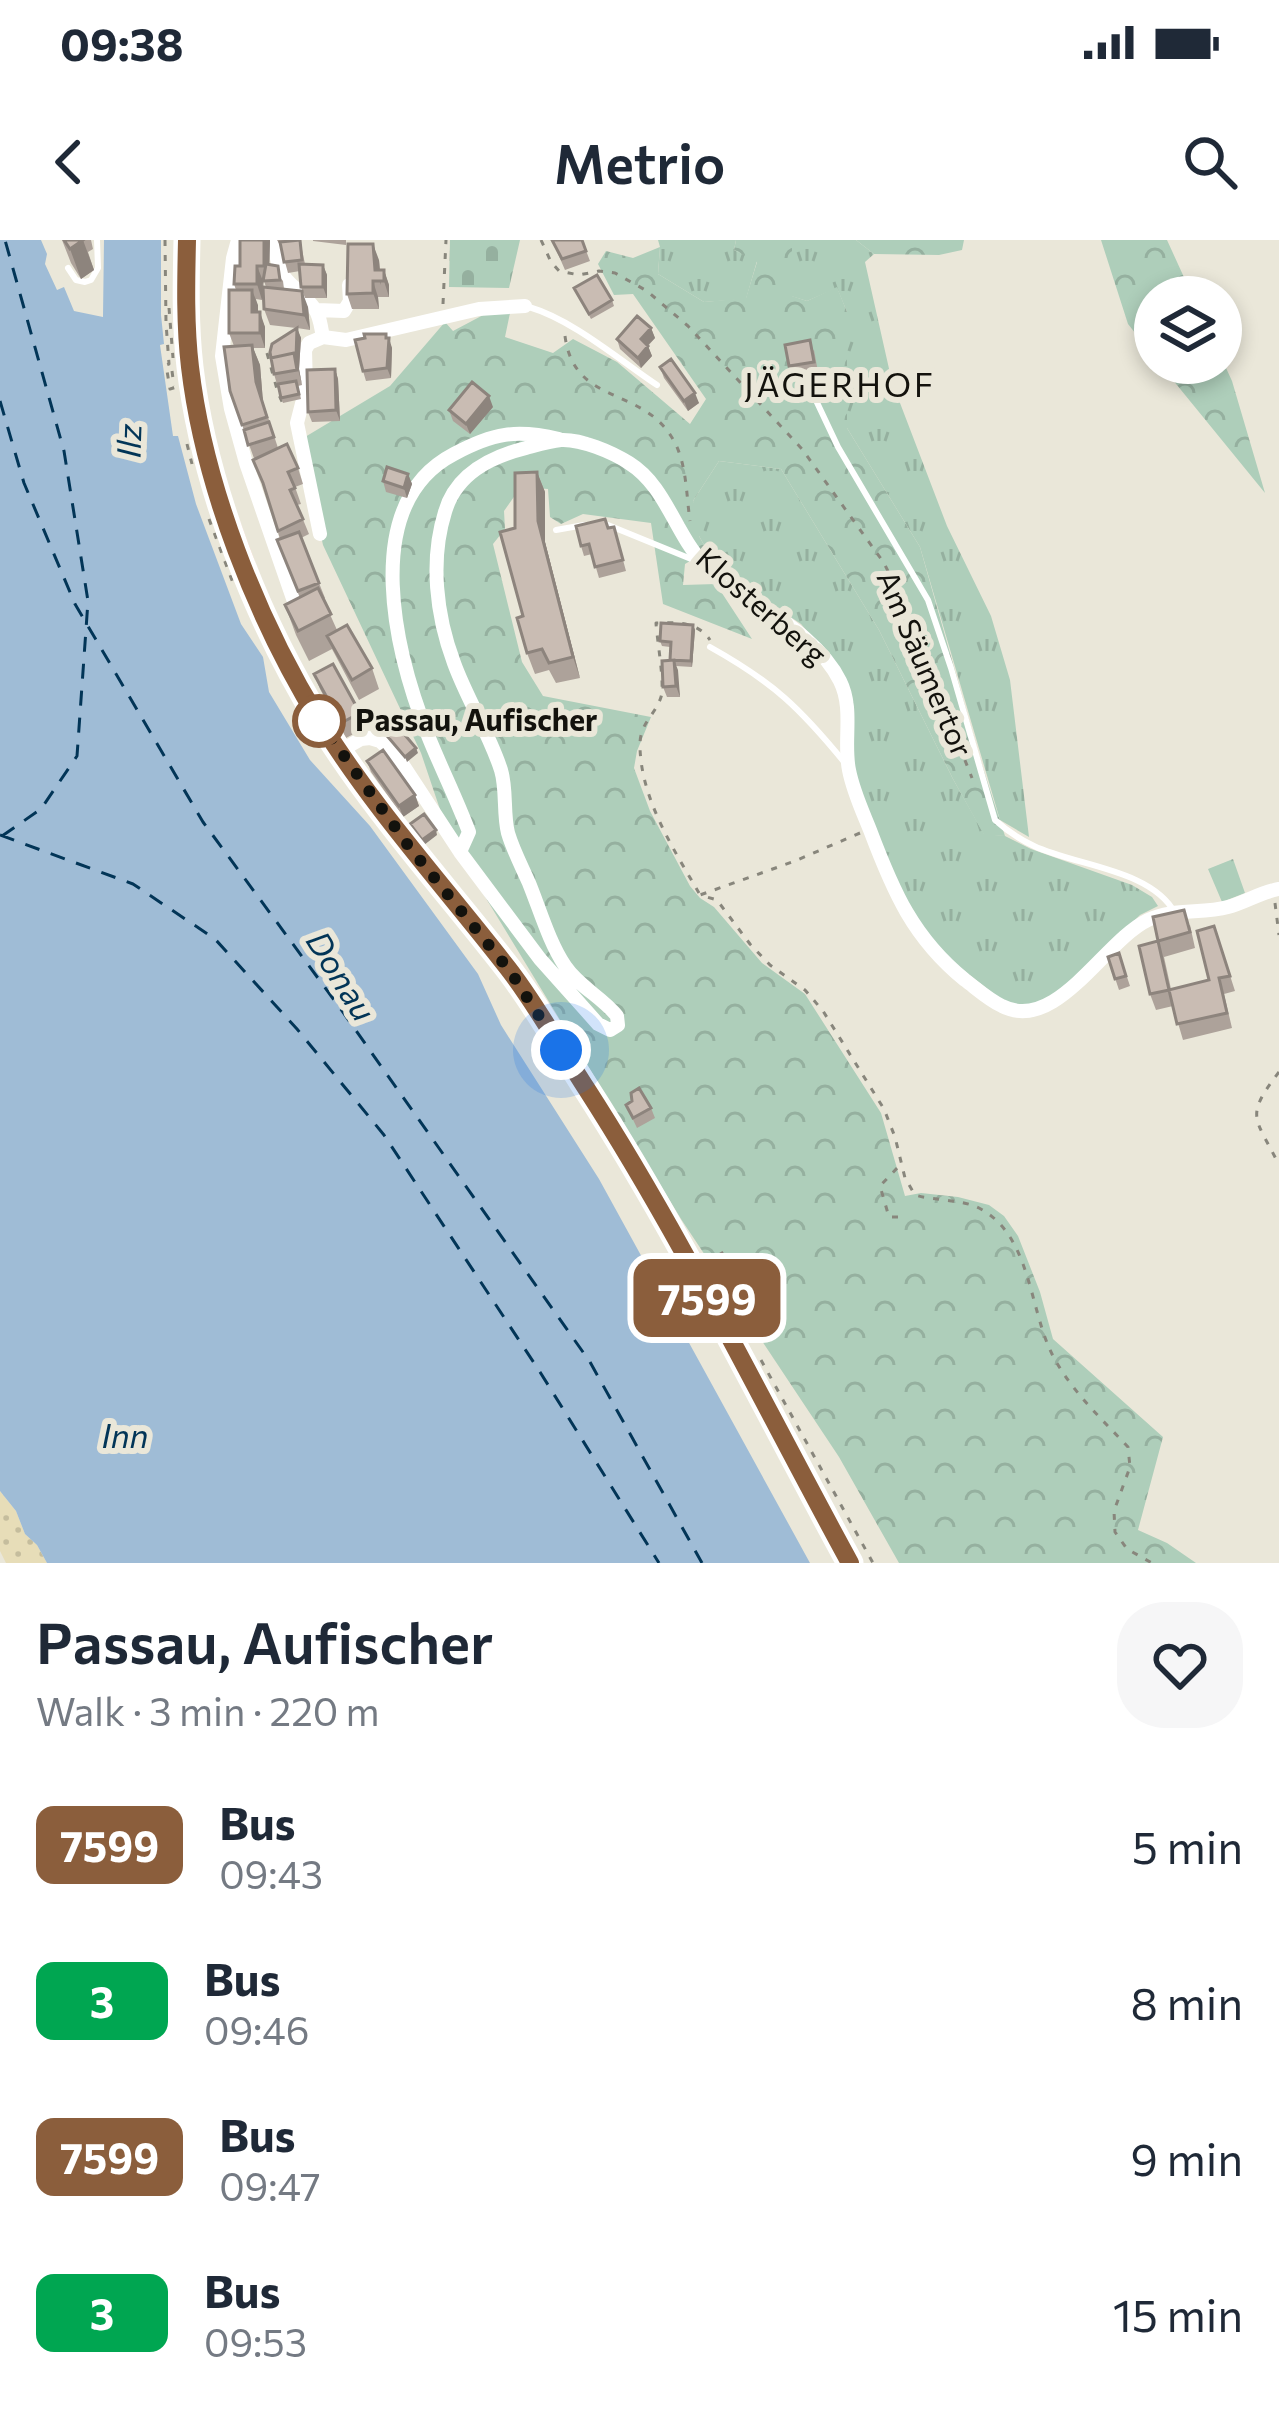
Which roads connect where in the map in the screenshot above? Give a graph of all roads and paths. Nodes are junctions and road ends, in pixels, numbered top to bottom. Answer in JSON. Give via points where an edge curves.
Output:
{"nodes":[{"id":1,"x":165,"y":240,"type":"edge"},
{"id":2,"x":187,"y":240,"type":"edge"},
{"id":3,"x":238,"y":240,"type":"edge"},
{"id":4,"x":275,"y":240,"type":"edge"},
{"id":5,"x":446,"y":240,"type":"edge"},
{"id":6,"x":541,"y":240,"type":"edge"},
{"id":7,"x":98,"y":244,"type":"edge"},
{"id":8,"x":349,"y":263,"type":"edge"},
{"id":9,"x":68,"y":268,"type":"edge"},
{"id":10,"x":526,"y":306,"type":"joint"},
{"id":11,"x":316,"y":310,"type":"junction"},
{"id":12,"x":442,"y":316,"type":"junction"},
{"id":13,"x":563,"y":322,"type":"junction"},
{"id":14,"x":323,"y":337,"type":"junction"},
{"id":15,"x":276,"y":349,"type":"edge"},
{"id":16,"x":172,"y":371,"type":"dead end"},
{"id":17,"x":657,"y":386,"type":"dead end"},
{"id":18,"x":813,"y":394,"type":"dead end"},
{"id":19,"x":297,"y":423,"type":"junction"},
{"id":20,"x":564,"y":440,"type":"junction"},
{"id":21,"x":690,"y":518,"type":"dead end"},
{"id":22,"x":556,"y":530,"type":"dead end"},
{"id":23,"x":320,"y":534,"type":"dead end"},
{"id":24,"x":705,"y":565,"type":"junction"},
{"id":25,"x":314,"y":611,"type":"edge"},
{"id":26,"x":710,"y":647,"type":"joint"},
{"id":27,"x":340,"y":751,"type":"junction"},
{"id":28,"x":848,"y":766,"type":"junction"},
{"id":29,"x":972,"y":777,"type":"dead end"},
{"id":30,"x":869,"y":829,"type":"junction"},
{"id":31,"x":460,"y":852,"type":"junction"},
{"id":32,"x":1277,"y":889,"type":"edge"},
{"id":33,"x":700,"y":895,"type":"junction"},
{"id":34,"x":1175,"y":913,"type":"junction"},
{"id":35,"x":1279,"y":935,"type":"edge"},
{"id":36,"x":1279,"y":1072,"type":"edge"},
{"id":37,"x":901,"y":1164,"type":"junction"},
{"id":38,"x":1279,"y":1165,"type":"edge"},
{"id":39,"x":898,"y":1217,"type":"dead end"},
{"id":40,"x":850,"y":1563,"type":"edge"},
{"id":41,"x":1152,"y":1563,"type":"edge"}],
"edges":[{"from":1,"to":16,"type":"path","via":[[170,388]]},
{"from":2,"to":27,"type":"main road","via":[[194,395],[215,484],[262,611]]},
{"from":3,"to":25,"type":"street","via":[[222,356],[231,409],[298,613]]},
{"from":4,"to":11,"type":"street","via":[[281,274]]},
{"from":5,"to":12,"type":"path"},
{"from":6,"to":29,"type":"path","name":"Am Säumertor","via":[[559,271],[615,273],[647,291],[802,449],[884,563]]},
{"from":7,"to":9,"type":"lane","via":[[91,280],[81,282]]},
{"from":8,"to":11,"type":"street","via":[[344,311]]},
{"from":10,"to":12,"type":"street"},
{"from":10,"to":13,"type":"lane"},
{"from":11,"to":14,"type":"street"},
{"from":12,"to":14,"type":"street","via":[[346,340]]},
{"from":13,"to":17,"type":"lane"},
{"from":13,"to":21,"type":"path","via":[[568,357],[596,388],[644,408],[674,440]]},
{"from":14,"to":19,"type":"street","via":[[305,350]]},
{"from":15,"to":19,"type":"path","via":[[267,353],[278,393]]},
{"from":18,"to":34,"type":"lane","via":[[928,600],[995,820],[1034,847],[1145,884]]},
{"from":19,"to":23,"type":"street"},
{"from":20,"to":24,"type":"street","name":"Klosterberg","via":[[641,472]]},
{"from":20,"to":31,"type":"street","name":"Klosterberg","via":[[508,434],[464,448],[429,471],[395,527],[402,656],[469,832]]},
{"from":20,"to":31,"type":"street","via":[[494,458],[455,489],[439,535],[436,596],[454,663],[502,773],[508,833],[571,974],[617,1016],[615,1029],[598,1024],[555,977]]},
{"from":22,"to":24,"type":"lane","via":[[601,522]]},
{"from":24,"to":28,"type":"street","name":"Klosterberg","via":[[782,620],[839,679]]},
{"from":26,"to":28,"type":"lane","via":[[778,690]]},
{"from":26,"to":33,"type":"path","via":[[701,629],[656,622],[663,687],[639,745],[656,811]]},
{"from":27,"to":31,"type":"street","via":[[361,739],[380,741]]},
{"from":27,"to":40,"type":"main road","via":[[510,971],[636,1166]]},
{"from":28,"to":30,"type":"street","name":"Klosterberg"},
{"from":30,"to":33,"type":"path"},
{"from":30,"to":34,"type":"street","name":"Klosterberg","via":[[893,890],[929,947],[1012,1011],[1050,1004],[1126,934]]},
{"from":32,"to":34,"type":"street","name":"Klosterberg","via":[[1228,907]]},
{"from":32,"to":35,"type":"path"},
{"from":33,"to":37,"type":"path","via":[[717,900],[749,944],[824,1012],[884,1109]]},
{"from":36,"to":38,"type":"path","via":[[1255,1112]]},
{"from":37,"to":39,"type":"path","via":[[880,1186],[889,1216]]},
{"from":37,"to":41,"type":"path","via":[[916,1195],[978,1208],[1003,1228],[1063,1372],[1128,1447],[1115,1532]]}]}
